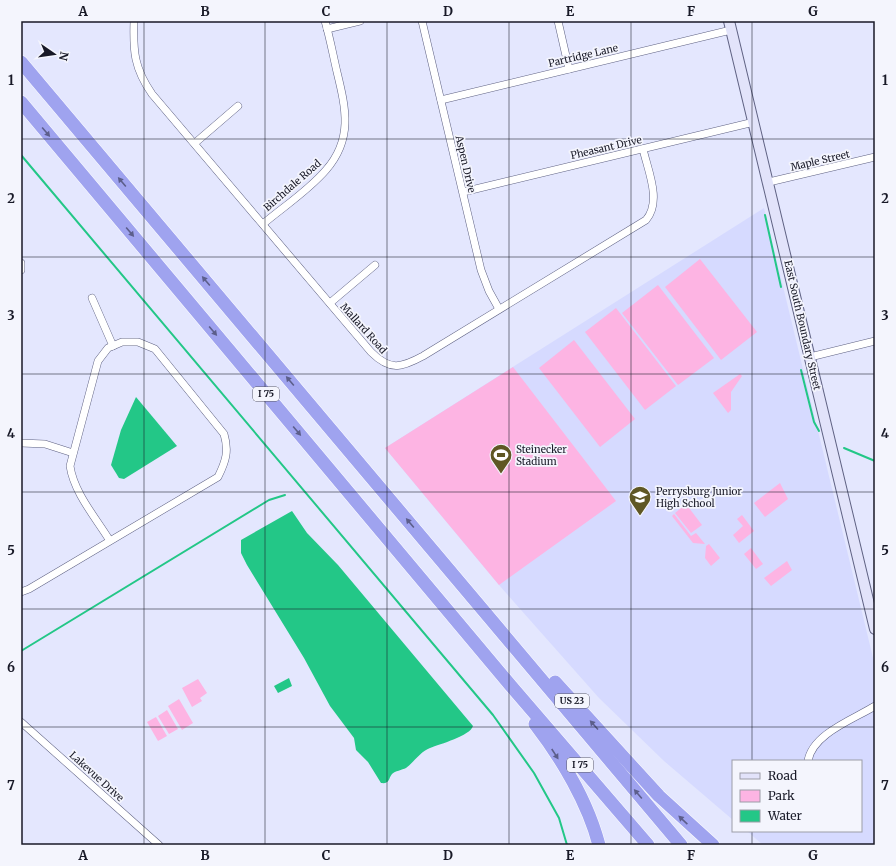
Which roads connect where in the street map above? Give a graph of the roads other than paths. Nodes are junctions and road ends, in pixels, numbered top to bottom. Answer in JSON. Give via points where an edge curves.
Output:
{"nodes":[{"id":1,"x":134,"y":21,"type":"edge"},
{"id":2,"x":326,"y":21,"type":"edge"},
{"id":3,"x":360,"y":21,"type":"edge"},
{"id":4,"x":422,"y":21,"type":"edge"},
{"id":5,"x":558,"y":21,"type":"edge"},
{"id":6,"x":730,"y":26,"type":"edge"},
{"id":7,"x":327,"y":29,"type":"junction"},
{"id":8,"x":21,"y":62,"type":"edge"},
{"id":9,"x":569,"y":68,"type":"junction"},
{"id":10,"x":441,"y":100,"type":"junction"},
{"id":11,"x":21,"y":102,"type":"edge"},
{"id":12,"x":238,"y":106,"type":"dead end"},
{"id":13,"x":754,"y":122,"type":"junction"},
{"id":14,"x":194,"y":143,"type":"junction"},
{"id":15,"x":643,"y":149,"type":"junction"},
{"id":16,"x":875,"y":157,"type":"edge"},
{"id":17,"x":769,"y":182,"type":"junction"},
{"id":18,"x":463,"y":192,"type":"junction"},
{"id":19,"x":262,"y":224,"type":"junction"},
{"id":20,"x":21,"y":263,"type":"edge"},
{"id":21,"x":375,"y":265,"type":"dead end"},
{"id":22,"x":21,"y":270,"type":"edge"},
{"id":23,"x":92,"y":298,"type":"dead end"},
{"id":24,"x":330,"y":303,"type":"junction"},
{"id":25,"x":499,"y":309,"type":"junction"},
{"id":26,"x":875,"y":341,"type":"edge"},
{"id":27,"x":113,"y":346,"type":"junction"},
{"id":28,"x":810,"y":357,"type":"junction"},
{"id":29,"x":21,"y":442,"type":"edge"},
{"id":30,"x":73,"y":453,"type":"junction"},
{"id":31,"x":110,"y":541,"type":"junction"},
{"id":32,"x":435,"y":553,"type":"junction"},
{"id":33,"x":21,"y":592,"type":"edge"},
{"id":34,"x":875,"y":629,"type":"edge"},
{"id":35,"x":511,"y":686,"type":"junction"},
{"id":36,"x":875,"y":706,"type":"edge"},
{"id":37,"x":21,"y":722,"type":"edge"},
{"id":38,"x":808,"y":760,"type":"edge"},
{"id":39,"x":159,"y":845,"type":"edge"},
{"id":40,"x":599,"y":845,"type":"edge"},
{"id":41,"x":648,"y":845,"type":"edge"},
{"id":42,"x":681,"y":845,"type":"edge"},
{"id":43,"x":713,"y":845,"type":"edge"}],
"edges":[{"from":1,"to":14,"type":"street","name":"Mallard Road","via":[[134,55],[140,74],[152,94]]},
{"from":2,"to":7,"type":"street","name":"Birchdale Road"},
{"from":3,"to":7,"type":"street"},
{"from":4,"to":10,"type":"street","name":"Aspen Drive"},
{"from":5,"to":9,"type":"street"},
{"from":6,"to":9,"type":"street","name":"Partridge Lane"},
{"from":6,"to":13,"type":"street","name":"East South Boundary Street"},
{"from":7,"to":19,"type":"street","name":"Birchdale Road","via":[[346,105],[346,125],[341,145],[325,172]]},
{"from":32,"to":8,"type":"highway","number":"I 75","one_way":true},
{"from":9,"to":10,"type":"street","name":"Partridge Lane"},
{"from":10,"to":18,"type":"street","name":"Aspen Drive"},
{"from":11,"to":35,"type":"highway","number":"I 75","one_way":true},
{"from":12,"to":14,"type":"street"},
{"from":13,"to":15,"type":"street","name":"Pheasant Drive"},
{"from":13,"to":17,"type":"street","name":"East South Boundary Street"},
{"from":14,"to":19,"type":"street","name":"Mallard Road"},
{"from":15,"to":18,"type":"street","name":"Pheasant Drive"},
{"from":15,"to":25,"type":"street","name":"Mallard Road","via":[[654,201],[652,212],[646,220]]},
{"from":16,"to":17,"type":"street","name":"Maple Street"},
{"from":17,"to":28,"type":"street","name":"East South Boundary Street"},
{"from":18,"to":25,"type":"street","name":"Aspen Drive","via":[[485,283]]},
{"from":19,"to":24,"type":"street","name":"Mallard Road"},
{"from":20,"to":22,"type":"street"},
{"from":21,"to":24,"type":"street"},
{"from":23,"to":27,"type":"street"},
{"from":24,"to":25,"type":"street","name":"Mallard Road","via":[[374,355],[384,364],[394,366],[423,356]]},
{"from":26,"to":28,"type":"street"},
{"from":27,"to":30,"type":"street","via":[[108,348],[98,361]]},
{"from":27,"to":31,"type":"street","via":[[122,342],[138,342],[155,349],[224,434],[228,446],[226,461],[218,477]]},
{"from":28,"to":34,"type":"street","name":"East South Boundary Street"},
{"from":29,"to":30,"type":"street","via":[[45,444]]},
{"from":30,"to":31,"type":"street","via":[[70,466],[72,478]]},
{"from":31,"to":33,"type":"street"},
{"from":42,"to":32,"type":"highway","number":"I 75","one_way":true},
{"from":43,"to":32,"type":"highway","number":"US 23","one_way":true,"via":[[659,796]]},
{"from":35,"to":40,"type":"highway","one_way":true,"via":[[522,708],[581,797]]},
{"from":35,"to":41,"type":"highway","number":"I 75"},
{"from":36,"to":38,"type":"street","via":[[821,738],[813,747]]},
{"from":37,"to":39,"type":"street","name":"Lakevue Drive"}]}
